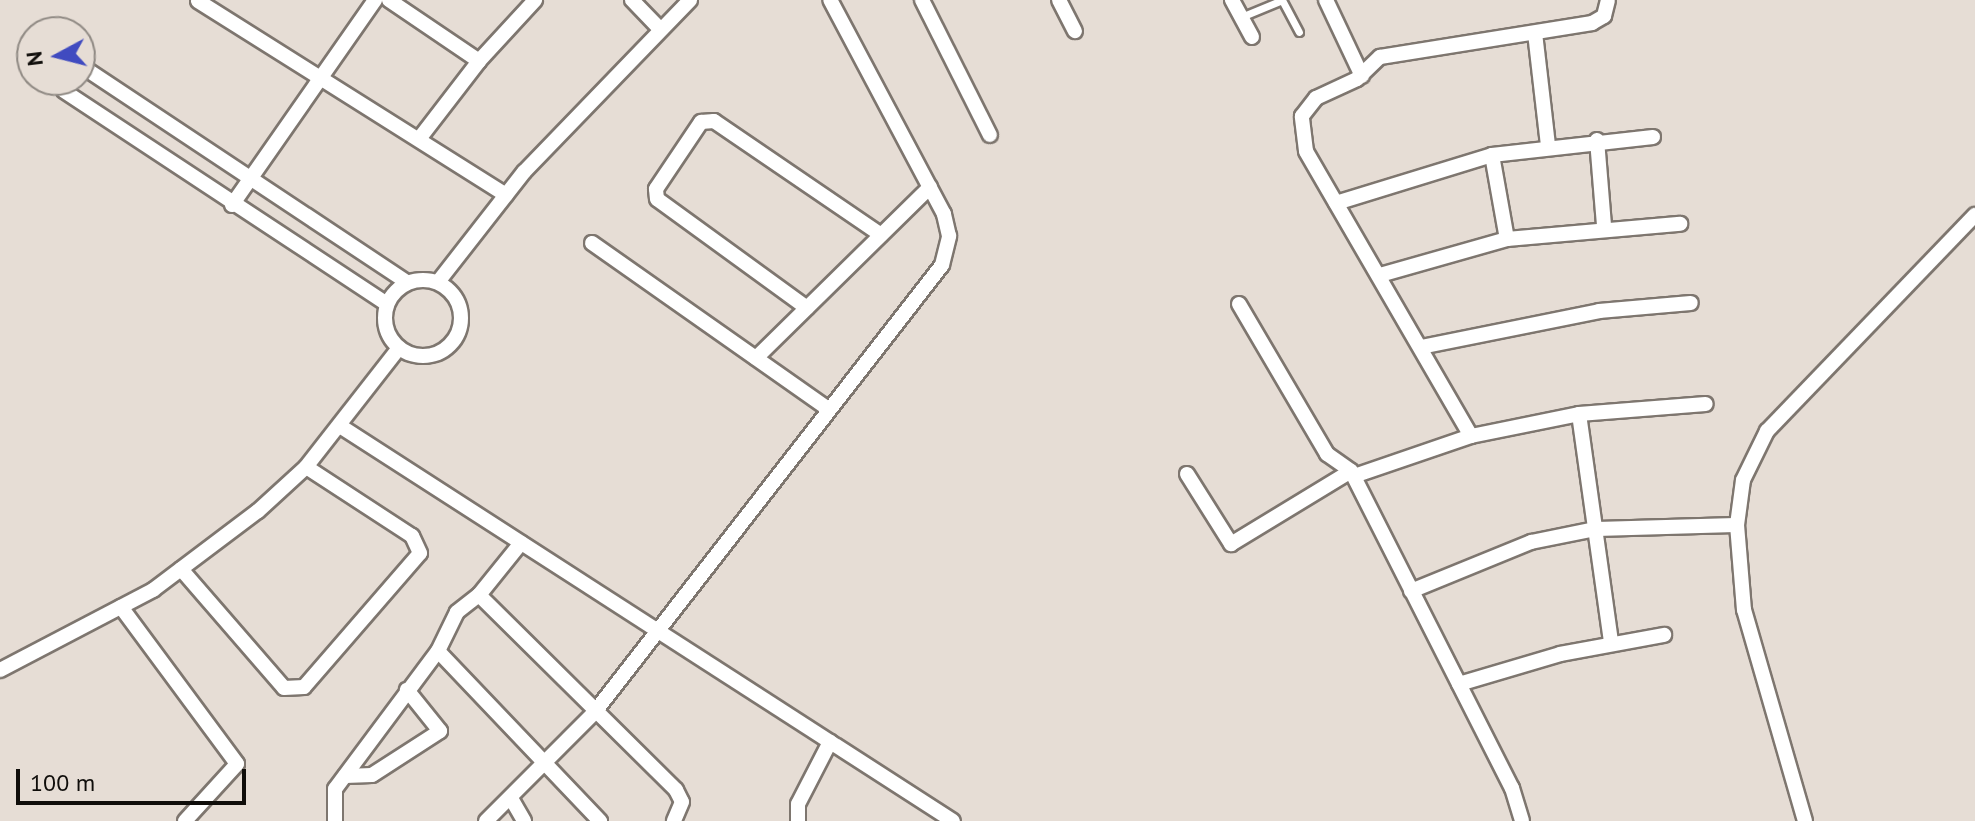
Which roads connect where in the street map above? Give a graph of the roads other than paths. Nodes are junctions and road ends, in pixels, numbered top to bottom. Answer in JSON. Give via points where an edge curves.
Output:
{"nodes":[{"id":1,"x":375,"y":0,"type":"edge"},
{"id":2,"x":389,"y":0,"type":"edge"},
{"id":3,"x":535,"y":0,"type":"edge"},
{"id":4,"x":632,"y":0,"type":"edge"},
{"id":5,"x":690,"y":0,"type":"edge"},
{"id":6,"x":830,"y":0,"type":"edge"},
{"id":7,"x":922,"y":0,"type":"edge"},
{"id":8,"x":1059,"y":0,"type":"edge"},
{"id":9,"x":1232,"y":0,"type":"edge"},
{"id":10,"x":1282,"y":0,"type":"edge"},
{"id":11,"x":1326,"y":0,"type":"edge"},
{"id":12,"x":1608,"y":0,"type":"edge"},
{"id":13,"x":198,"y":1,"type":"edge"},
{"id":14,"x":1241,"y":17,"type":"junction"},
{"id":15,"x":659,"y":28,"type":"junction"},
{"id":16,"x":1075,"y":31,"type":"dead end"},
{"id":17,"x":1299,"y":32,"type":"dead end"},
{"id":18,"x":1535,"y":33,"type":"junction"},
{"id":19,"x":1252,"y":37,"type":"dead end"},
{"id":20,"x":479,"y":61,"type":"junction"},
{"id":21,"x":96,"y":76,"type":"edge"},
{"id":22,"x":1362,"y":76,"type":"junction"},
{"id":23,"x":321,"y":77,"type":"junction"},
{"id":24,"x":71,"y":96,"type":"edge"},
{"id":25,"x":990,"y":135,"type":"dead end"},
{"id":26,"x":1653,"y":137,"type":"dead end"},
{"id":27,"x":419,"y":139,"type":"junction"},
{"id":28,"x":1597,"y":140,"type":"junction"},
{"id":29,"x":1548,"y":145,"type":"junction"},
{"id":30,"x":1492,"y":155,"type":"junction"},
{"id":31,"x":249,"y":181,"type":"junction"},
{"id":32,"x":930,"y":187,"type":"junction"},
{"id":33,"x":506,"y":195,"type":"junction"},
{"id":34,"x":1336,"y":203,"type":"junction"},
{"id":35,"x":232,"y":205,"type":"junction"},
{"id":36,"x":1975,"y":215,"type":"edge"},
{"id":37,"x":1680,"y":224,"type":"dead end"},
{"id":38,"x":1604,"y":225,"type":"junction"},
{"id":39,"x":881,"y":235,"type":"junction"},
{"id":40,"x":1507,"y":239,"type":"junction"},
{"id":41,"x":592,"y":243,"type":"dead end"},
{"id":42,"x":1380,"y":275,"type":"junction"},
{"id":43,"x":407,"y":282,"type":"junction"},
{"id":44,"x":438,"y":282,"type":"junction"},
{"id":45,"x":1691,"y":303,"type":"dead end"},
{"id":46,"x":387,"y":304,"type":"junction"},
{"id":47,"x":1239,"y":304,"type":"dead end"},
{"id":48,"x":807,"y":308,"type":"junction"},
{"id":49,"x":1421,"y":347,"type":"junction"},
{"id":50,"x":399,"y":348,"type":"junction"},
{"id":51,"x":756,"y":358,"type":"junction"},
{"id":52,"x":1706,"y":404,"type":"dead end"},
{"id":53,"x":827,"y":408,"type":"junction"},
{"id":54,"x":1579,"y":414,"type":"junction"},
{"id":55,"x":340,"y":426,"type":"junction"},
{"id":56,"x":1471,"y":436,"type":"junction"},
{"id":57,"x":306,"y":467,"type":"junction"},
{"id":58,"x":1187,"y":474,"type":"dead end"},
{"id":59,"x":1352,"y":474,"type":"junction"},
{"id":60,"x":1737,"y":525,"type":"junction"},
{"id":61,"x":1595,"y":529,"type":"junction"},
{"id":62,"x":521,"y":543,"type":"junction"},
{"id":63,"x":181,"y":569,"type":"junction"},
{"id":64,"x":1411,"y":591,"type":"junction"},
{"id":65,"x":479,"y":595,"type":"junction"},
{"id":66,"x":121,"y":607,"type":"junction"},
{"id":67,"x":657,"y":626,"type":"junction"},
{"id":68,"x":1664,"y":635,"type":"dead end"},
{"id":69,"x":1611,"y":643,"type":"junction"},
{"id":70,"x":438,"y":651,"type":"junction"},
{"id":71,"x":0,"y":670,"type":"edge"},
{"id":72,"x":1459,"y":684,"type":"junction"},
{"id":73,"x":407,"y":690,"type":"junction"},
{"id":74,"x":594,"y":713,"type":"junction"},
{"id":75,"x":830,"y":742,"type":"junction"},
{"id":76,"x":546,"y":765,"type":"junction"},
{"id":77,"x":345,"y":776,"type":"junction"},
{"id":78,"x":512,"y":800,"type":"junction"},
{"id":79,"x":187,"y":820,"type":"edge"},
{"id":80,"x":335,"y":821,"type":"edge"},
{"id":81,"x":486,"y":821,"type":"edge"},
{"id":82,"x":524,"y":821,"type":"edge"},
{"id":83,"x":600,"y":821,"type":"edge"},
{"id":84,"x":674,"y":821,"type":"edge"},
{"id":85,"x":798,"y":821,"type":"edge"},
{"id":86,"x":953,"y":821,"type":"edge"},
{"id":87,"x":1522,"y":821,"type":"edge"},
{"id":88,"x":1805,"y":821,"type":"edge"}],
"edges":[{"from":1,"to":23,"type":"street"},
{"from":2,"to":20,"type":"street"},
{"from":3,"to":20,"type":"street"},
{"from":4,"to":15,"type":"street"},
{"from":5,"to":15,"type":"street"},
{"from":6,"to":32,"type":"street"},
{"from":7,"to":25,"type":"street"},
{"from":8,"to":16,"type":"street"},
{"from":9,"to":14,"type":"street"},
{"from":10,"to":14,"type":"lane"},
{"from":10,"to":17,"type":"lane"},
{"from":11,"to":22,"type":"street"},
{"from":12,"to":18,"type":"street","via":[[1597,22]]},
{"from":13,"to":23,"type":"street"},
{"from":14,"to":19,"type":"street"},
{"from":15,"to":33,"type":"street"},
{"from":18,"to":22,"type":"street","via":[[1387,55]]},
{"from":18,"to":29,"type":"street"},
{"from":20,"to":27,"type":"street"},
{"from":21,"to":31,"type":"street"},
{"from":22,"to":34,"type":"street","via":[[1316,98],[1302,116],[1302,141]]},
{"from":23,"to":27,"type":"street"},
{"from":23,"to":31,"type":"street"},
{"from":24,"to":35,"type":"street"},
{"from":26,"to":28,"type":"street"},
{"from":27,"to":33,"type":"street"},
{"from":28,"to":29,"type":"street"},
{"from":28,"to":38,"type":"street"},
{"from":29,"to":30,"type":"street"},
{"from":30,"to":34,"type":"street"},
{"from":30,"to":40,"type":"street"},
{"from":31,"to":35,"type":"street"},
{"from":31,"to":43,"type":"street"},
{"from":32,"to":39,"type":"street"},
{"from":32,"to":53,"type":"street","via":[[947,225],[942,265]]},
{"from":33,"to":44,"type":"street"},
{"from":34,"to":42,"type":"street"},
{"from":35,"to":46,"type":"street"},
{"from":36,"to":60,"type":"street","via":[[1767,431],[1743,480]]},
{"from":37,"to":38,"type":"street"},
{"from":38,"to":40,"type":"street"},
{"from":39,"to":48,"type":"street"},
{"from":39,"to":48,"type":"street","via":[[714,121],[701,122],[656,189],[657,199]]},
{"from":40,"to":42,"type":"street"},
{"from":41,"to":51,"type":"street"},
{"from":42,"to":49,"type":"street"},
{"from":43,"to":44,"type":"street"},
{"from":43,"to":46,"type":"street"},
{"from":44,"to":50,"type":"street","via":[[462,312],[457,338],[424,357]]},
{"from":45,"to":49,"type":"street","via":[[1599,311]]},
{"from":46,"to":50,"type":"street","via":[[386,328]]},
{"from":47,"to":59,"type":"street","via":[[1327,454]]},
{"from":48,"to":51,"type":"street"},
{"from":49,"to":56,"type":"street"},
{"from":50,"to":55,"type":"street"},
{"from":51,"to":53,"type":"street"},
{"from":52,"to":54,"type":"street"},
{"from":53,"to":67,"type":"street"},
{"from":54,"to":56,"type":"street"},
{"from":54,"to":61,"type":"street"},
{"from":55,"to":57,"type":"street"},
{"from":55,"to":62,"type":"street"},
{"from":56,"to":59,"type":"street"},
{"from":57,"to":63,"type":"street"},
{"from":57,"to":63,"type":"street","via":[[412,536],[420,553],[304,687],[284,688]]},
{"from":58,"to":59,"type":"street","via":[[1231,544]]},
{"from":59,"to":64,"type":"street"},
{"from":60,"to":61,"type":"street"},
{"from":60,"to":88,"type":"street","via":[[1749,632]]},
{"from":61,"to":64,"type":"street","via":[[1531,542]]},
{"from":61,"to":69,"type":"street"},
{"from":62,"to":65,"type":"street"},
{"from":62,"to":67,"type":"street"},
{"from":63,"to":66,"type":"street"},
{"from":64,"to":72,"type":"street"},
{"from":65,"to":70,"type":"street","via":[[457,612]]},
{"from":65,"to":74,"type":"street"},
{"from":66,"to":71,"type":"street"},
{"from":66,"to":79,"type":"street","via":[[237,764]]},
{"from":67,"to":74,"type":"street"},
{"from":67,"to":75,"type":"street"},
{"from":68,"to":69,"type":"street"},
{"from":69,"to":72,"type":"street"},
{"from":70,"to":73,"type":"street"},
{"from":70,"to":76,"type":"street"},
{"from":72,"to":87,"type":"street"},
{"from":73,"to":77,"type":"street"},
{"from":73,"to":77,"type":"street","via":[[440,731],[372,775]]},
{"from":74,"to":76,"type":"street"},
{"from":74,"to":84,"type":"street","via":[[676,790],[682,802]]},
{"from":75,"to":85,"type":"street","via":[[798,804]]},
{"from":75,"to":86,"type":"street"},
{"from":76,"to":78,"type":"street"},
{"from":76,"to":83,"type":"street"},
{"from":77,"to":80,"type":"street","via":[[332,798]]},
{"from":78,"to":81,"type":"street"},
{"from":78,"to":82,"type":"street"}]}
